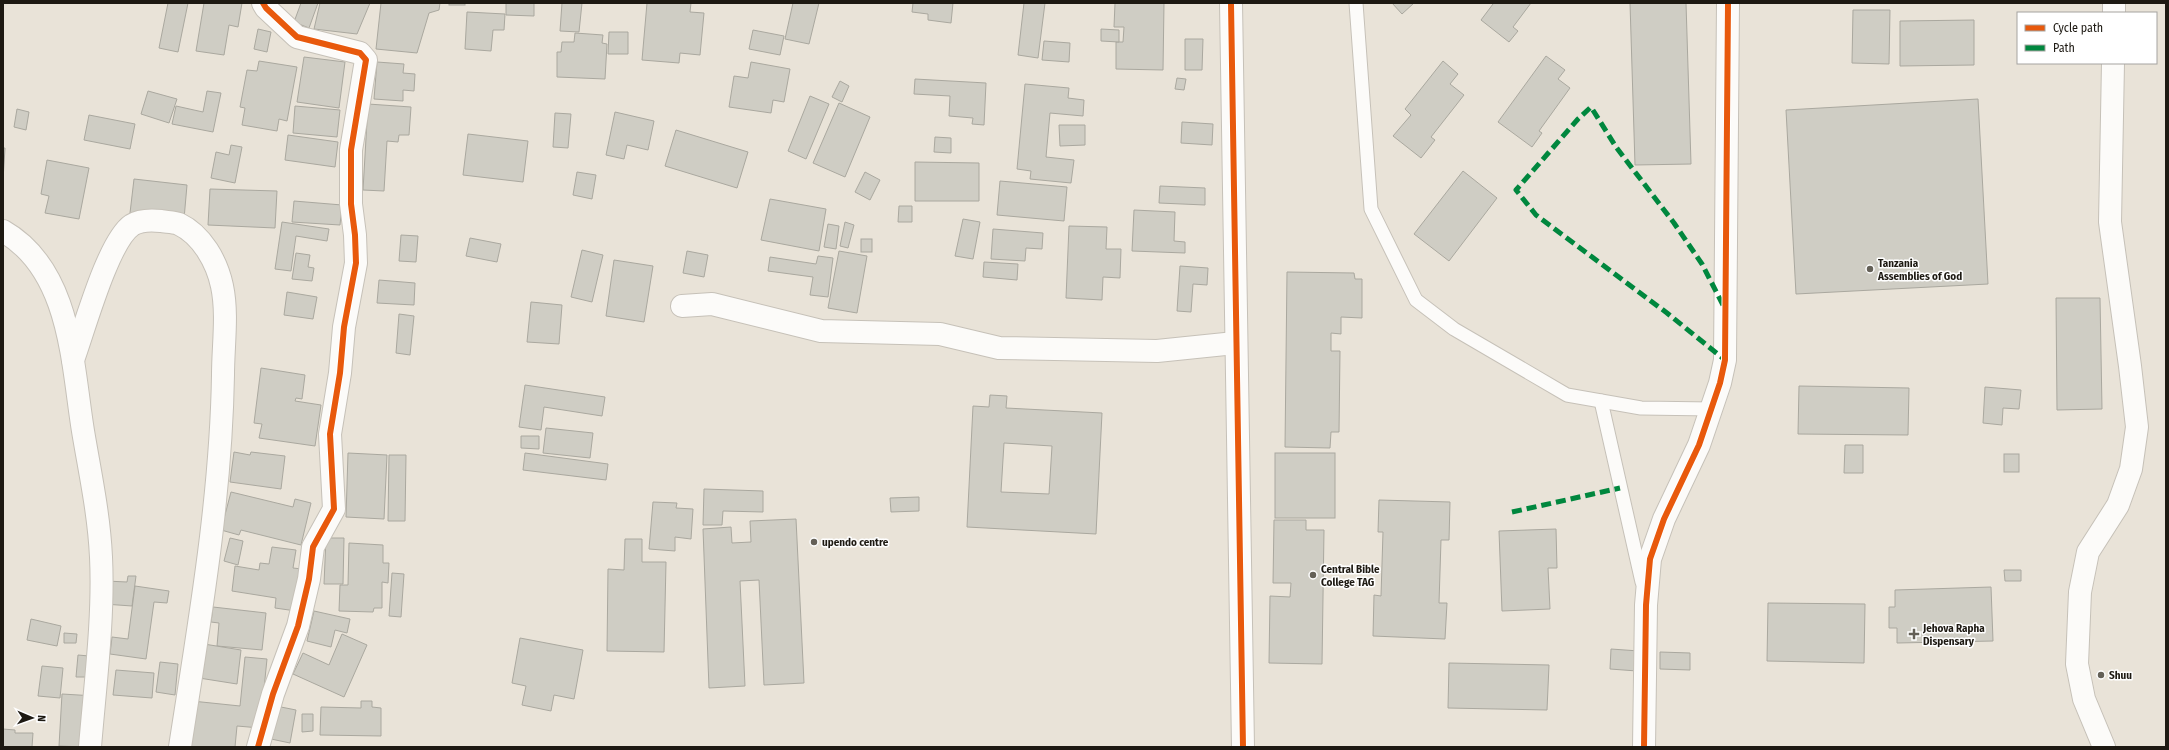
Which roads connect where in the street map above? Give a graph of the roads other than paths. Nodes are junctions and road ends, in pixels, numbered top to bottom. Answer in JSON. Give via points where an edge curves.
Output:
{"nodes":[{"id":1,"x":263,"y":3,"type":"edge"},
{"id":2,"x":1231,"y":3,"type":"edge"},
{"id":3,"x":1356,"y":3,"type":"edge"},
{"id":4,"x":1728,"y":3,"type":"edge"},
{"id":5,"x":2113,"y":64,"type":"edge"},
{"id":6,"x":3,"y":231,"type":"edge"},
{"id":7,"x":682,"y":306,"type":"dead end"},
{"id":8,"x":1235,"y":343,"type":"junction"},
{"id":9,"x":73,"y":360,"type":"junction"},
{"id":10,"x":1601,"y":401,"type":"junction"},
{"id":11,"x":1712,"y":409,"type":"junction"},
{"id":12,"x":1646,"y":600,"type":"junction"},
{"id":13,"x":90,"y":747,"type":"edge"},
{"id":14,"x":180,"y":747,"type":"edge"},
{"id":15,"x":258,"y":747,"type":"edge"},
{"id":16,"x":1243,"y":747,"type":"edge"},
{"id":17,"x":1644,"y":747,"type":"edge"},
{"id":18,"x":2104,"y":747,"type":"edge"}],
"edges":[{"from":1,"to":15,"type":"street","via":[[297,37],[360,53],[366,60],[351,150],[351,204],[356,263],[344,327],[340,373],[330,434],[334,509],[313,547],[309,579],[298,626],[273,694]]},
{"from":2,"to":8,"type":"street"},
{"from":3,"to":10,"type":"lane","via":[[1371,209],[1416,300],[1454,329],[1567,395]]},
{"from":4,"to":11,"type":"street","via":[[1725,360]]},
{"from":5,"to":18,"type":"street","via":[[2110,222],[2137,427],[2131,468],[2118,505],[2088,552],[2080,592],[2077,664],[2084,699]]},
{"from":6,"to":9,"type":"street","via":[[43,268],[57,297]]},
{"from":7,"to":8,"type":"street","via":[[712,304],[821,332],[940,334],[999,348],[1157,351]]},
{"from":8,"to":16,"type":"street"},
{"from":9,"to":13,"type":"street","via":[[93,483],[101,557]]},
{"from":9,"to":14,"type":"street","via":[[108,259],[130,226],[139,222],[158,220],[178,223],[197,237],[215,265],[222,286],[223,399],[217,489]]},
{"from":10,"to":11,"type":"lane","via":[[1641,408]]},
{"from":10,"to":12,"type":"lane"},
{"from":11,"to":12,"type":"street","via":[[1655,543],[1648,572]]},
{"from":12,"to":17,"type":"street"}]}
